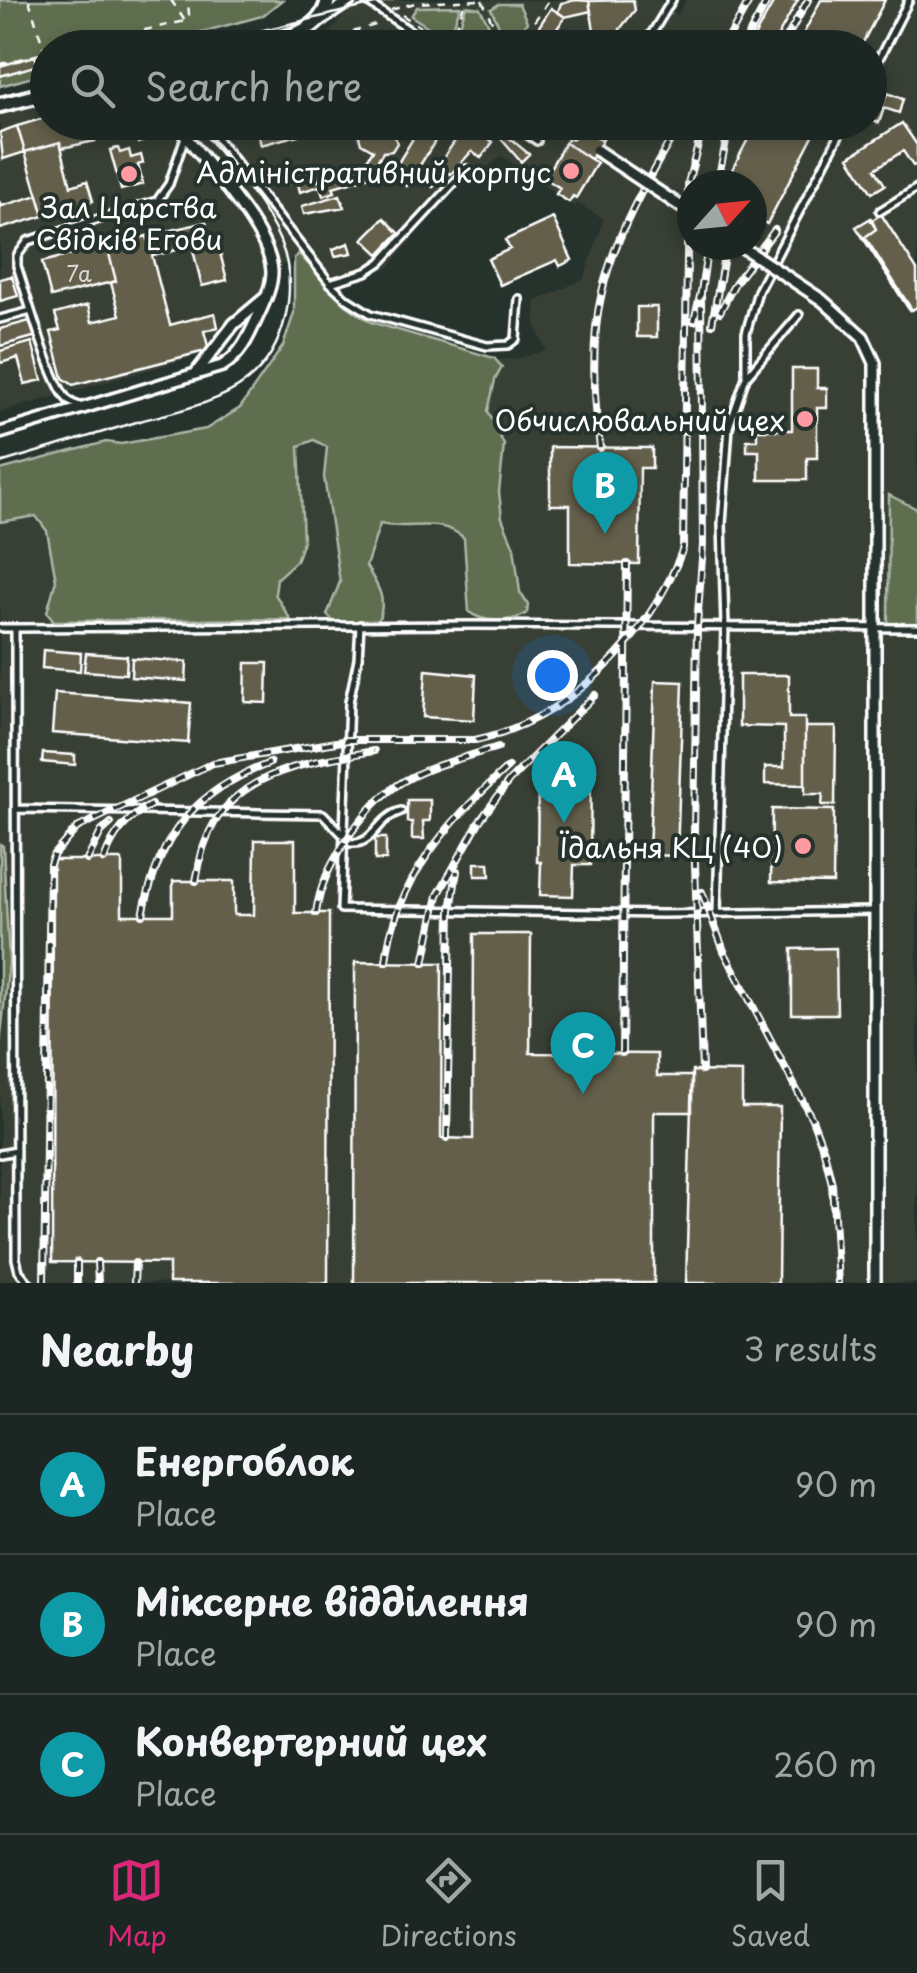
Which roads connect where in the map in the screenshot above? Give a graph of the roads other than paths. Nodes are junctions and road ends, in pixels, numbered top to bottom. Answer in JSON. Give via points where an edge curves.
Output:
{"nodes":[{"id":1,"x":328,"y":0,"type":"edge"},
{"id":2,"x":352,"y":0,"type":"edge"},
{"id":3,"x":364,"y":0,"type":"edge"},
{"id":4,"x":672,"y":0,"type":"edge"},
{"id":5,"x":909,"y":0,"type":"edge"},
{"id":6,"x":303,"y":30,"type":"edge"},
{"id":7,"x":305,"y":30,"type":"edge"},
{"id":8,"x":411,"y":30,"type":"edge"},
{"id":9,"x":654,"y":30,"type":"edge"},
{"id":10,"x":887,"y":43,"type":"edge"},
{"id":11,"x":30,"y":98,"type":"edge"},
{"id":12,"x":0,"y":105,"type":"edge"},
{"id":13,"x":185,"y":140,"type":"edge"},
{"id":14,"x":188,"y":140,"type":"edge"},
{"id":15,"x":218,"y":140,"type":"edge"},
{"id":16,"x":837,"y":140,"type":"edge"},
{"id":17,"x":596,"y":150,"type":"dead end"},
{"id":18,"x":467,"y":168,"type":"dead end"},
{"id":19,"x":917,"y":188,"type":"edge"},
{"id":20,"x":677,"y":204,"type":"edge"},
{"id":21,"x":880,"y":211,"type":"dead end"},
{"id":22,"x":762,"y":260,"type":"edge"},
{"id":23,"x":330,"y":283,"type":"junction"},
{"id":24,"x":267,"y":296,"type":"junction"},
{"id":25,"x":519,"y":299,"type":"dead end"},
{"id":26,"x":31,"y":311,"type":"junction"},
{"id":27,"x":798,"y":315,"type":"dead end"},
{"id":28,"x":0,"y":319,"type":"edge"},
{"id":29,"x":196,"y":373,"type":"junction"},
{"id":30,"x":746,"y":377,"type":"junction"},
{"id":31,"x":85,"y":407,"type":"junction"},
{"id":32,"x":0,"y":433,"type":"edge"},
{"id":33,"x":360,"y":626,"type":"junction"},
{"id":34,"x":724,"y":626,"type":"junction"},
{"id":35,"x":877,"y":626,"type":"junction"},
{"id":36,"x":0,"y":628,"type":"edge"},
{"id":37,"x":16,"y":628,"type":"junction"},
{"id":38,"x":917,"y":628,"type":"edge"},
{"id":39,"x":16,"y":809,"type":"junction"},
{"id":40,"x":401,"y":811,"type":"dead end"},
{"id":41,"x":344,"y":836,"type":"junction"},
{"id":42,"x":875,"y":910,"type":"junction"},
{"id":43,"x":717,"y":913,"type":"junction"},
{"id":44,"x":16,"y":1151,"type":"junction"},
{"id":45,"x":0,"y":1154,"type":"edge"},
{"id":46,"x":28,"y":1283,"type":"edge"},
{"id":47,"x":875,"y":1283,"type":"edge"}],
"edges":[{"from":1,"to":6,"type":"main road","via":[[323,14]]},
{"from":2,"to":7,"type":"street"},
{"from":3,"to":8,"type":"lane"},
{"from":4,"to":9,"type":"lane"},
{"from":5,"to":10,"type":"lane"},
{"from":11,"to":12,"type":"main road"},
{"from":13,"to":26,"type":"lane","via":[[157,200],[28,241],[17,256]]},
{"from":14,"to":24,"type":"street","via":[[256,228],[272,274]]},
{"from":15,"to":23,"type":"lane"},
{"from":16,"to":30,"type":"lane","via":[[758,291],[746,333]]},
{"from":17,"to":20,"type":"street","bridge":true},
{"from":18,"to":23,"type":"lane","via":[[381,262]]},
{"from":19,"to":21,"type":"lane"},
{"from":22,"to":35,"type":"street","bridge":true,"via":[[838,310],[875,362]]},
{"from":23,"to":25,"type":"lane","via":[[371,314],[487,346],[516,339]]},
{"from":24,"to":29,"type":"street","via":[[234,324]]},
{"from":24,"to":29,"type":"street","via":[[235,358]]},
{"from":26,"to":28,"type":"lane"},
{"from":26,"to":31,"type":"lane","via":[[64,396]]},
{"from":27,"to":30,"type":"lane"},
{"from":29,"to":31,"type":"street"},
{"from":30,"to":34,"type":"lane","via":[[729,428]]},
{"from":31,"to":32,"type":"street"},
{"from":33,"to":34,"type":"lane"},
{"from":33,"to":37,"type":"lane"},
{"from":33,"to":41,"type":"lane","via":[[349,702]]},
{"from":34,"to":35,"type":"lane"},
{"from":34,"to":43,"type":"lane"},
{"from":35,"to":38,"type":"lane"},
{"from":35,"to":42,"type":"street"},
{"from":36,"to":37,"type":"lane"},
{"from":37,"to":39,"type":"lane"},
{"from":39,"to":41,"type":"lane","via":[[323,814]]},
{"from":39,"to":44,"type":"lane"},
{"from":40,"to":41,"type":"lane","via":[[388,815],[360,844]]},
{"from":41,"to":43,"type":"lane","via":[[341,909]]},
{"from":42,"to":43,"type":"lane"},
{"from":42,"to":47,"type":"street"},
{"from":44,"to":45,"type":"lane"},
{"from":44,"to":46,"type":"lane","via":[[16,1259]]}]}
